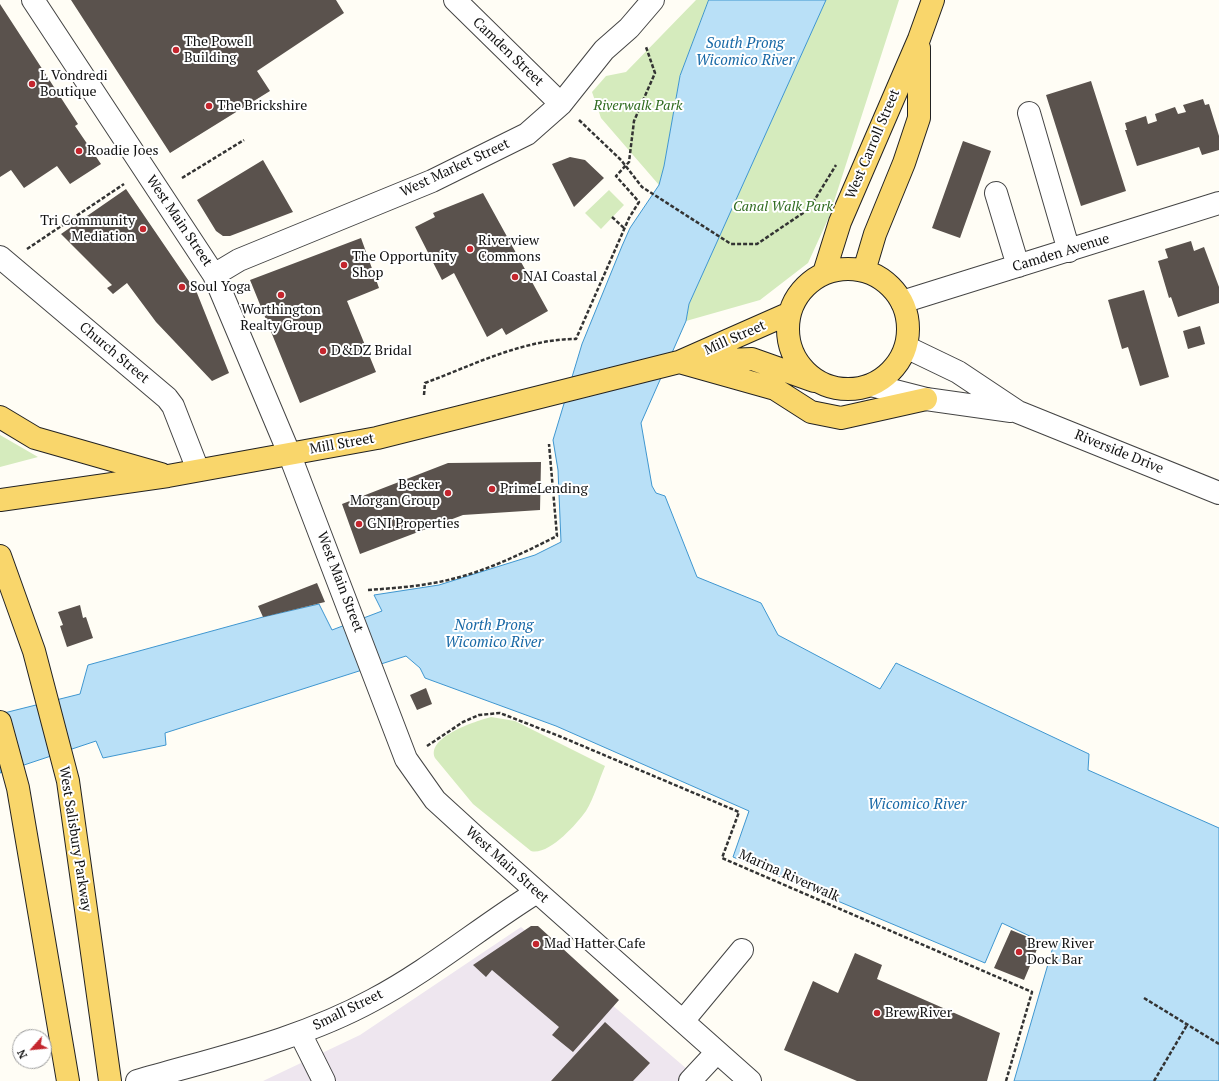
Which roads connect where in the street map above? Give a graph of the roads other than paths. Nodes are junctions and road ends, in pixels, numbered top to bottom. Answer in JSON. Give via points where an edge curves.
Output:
{"nodes":[{"id":1,"x":33,"y":0,"type":"edge"},
{"id":2,"x":455,"y":0,"type":"edge"},
{"id":3,"x":653,"y":0,"type":"edge"},
{"id":4,"x":933,"y":0,"type":"edge"},
{"id":5,"x":918,"y":39,"type":"junction"},
{"id":6,"x":562,"y":104,"type":"junction"},
{"id":7,"x":1029,"y":113,"type":"dead end"},
{"id":8,"x":996,"y":193,"type":"dead end"},
{"id":9,"x":1219,"y":204,"type":"edge"},
{"id":10,"x":1069,"y":251,"type":"junction"},
{"id":11,"x":0,"y":258,"type":"edge"},
{"id":12,"x":1018,"y":266,"type":"junction"},
{"id":13,"x":864,"y":271,"type":"junction"},
{"id":14,"x":824,"y":273,"type":"junction"},
{"id":15,"x":214,"y":275,"type":"junction"},
{"id":16,"x":902,"y":302,"type":"junction"},
{"id":17,"x":790,"y":313,"type":"junction"},
{"id":18,"x":906,"y":347,"type":"junction"},
{"id":19,"x":674,"y":363,"type":"junction"},
{"id":20,"x":819,"y":383,"type":"junction"},
{"id":21,"x":871,"y":385,"type":"junction"},
{"id":22,"x":926,"y":399,"type":"junction"},
{"id":23,"x":1018,"y":412,"type":"junction"},
{"id":24,"x":0,"y":417,"type":"edge"},
{"id":25,"x":289,"y":453,"type":"junction"},
{"id":26,"x":198,"y":470,"type":"junction"},
{"id":27,"x":168,"y":476,"type":"junction"},
{"id":28,"x":1219,"y":493,"type":"edge"},
{"id":29,"x":0,"y":500,"type":"edge"},
{"id":30,"x":0,"y":556,"type":"edge"},
{"id":31,"x":0,"y":722,"type":"edge"},
{"id":32,"x":537,"y":892,"type":"junction"},
{"id":33,"x":742,"y":950,"type":"dead end"},
{"id":34,"x":683,"y":1021,"type":"junction"},
{"id":35,"x":300,"y":1033,"type":"junction"},
{"id":36,"x":717,"y":1052,"type":"junction"},
{"id":37,"x":68,"y":1081,"type":"edge"},
{"id":38,"x":110,"y":1081,"type":"edge"},
{"id":39,"x":137,"y":1081,"type":"edge"},
{"id":40,"x":324,"y":1081,"type":"edge"},
{"id":41,"x":690,"y":1081,"type":"edge"},
{"id":42,"x":750,"y":1081,"type":"edge"}],
"edges":[{"from":1,"to":15,"type":"street","name":"West Main Street"},
{"from":2,"to":6,"type":"street","name":"Camden Street"},
{"from":3,"to":6,"type":"street","name":"West Market Street","via":[[629,28],[604,50]]},
{"from":4,"to":5,"type":"main road","name":"West Carroll Street"},
{"from":5,"to":13,"type":"main road","name":"West Carroll Street","via":[[919,118],[875,234]]},
{"from":5,"to":14,"type":"main road","name":"West Carroll Street","via":[[840,222]]},
{"from":6,"to":15,"type":"street","name":"West Market Street","via":[[527,134],[432,181],[239,260]]},
{"from":7,"to":10,"type":"street"},
{"from":8,"to":12,"type":"street"},
{"from":9,"to":10,"type":"street","name":"Camden Avenue"},
{"from":10,"to":12,"type":"street","name":"Camden Avenue"},
{"from":11,"to":26,"type":"street","name":"Church Street","via":[[167,398],[173,406]]},
{"from":12,"to":16,"type":"street","name":"Camden Avenue"},
{"from":13,"to":14,"type":"main road","via":[[844,269]]},
{"from":13,"to":16,"type":"main road","via":[[880,278],[892,288]]},
{"from":14,"to":17,"type":"main road","via":[[809,282],[797,296]]},
{"from":15,"to":25,"type":"street","name":"West Main Street"},
{"from":16,"to":18,"type":"main road","via":[[907,316]]},
{"from":17,"to":19,"type":"main road","name":"Mill Street"},
{"from":17,"to":20,"type":"main road","via":[[787,333],[792,353],[803,370]]},
{"from":18,"to":21,"type":"main road","via":[[898,363],[886,376]]},
{"from":18,"to":23,"type":"street","name":"Riverside Drive","via":[[958,372]]},
{"from":19,"to":20,"type":"main road","name":"Mill Street","via":[[752,359]]},
{"from":19,"to":22,"type":"main road","via":[[775,388],[811,412],[841,418]]},
{"from":19,"to":25,"type":"main road","name":"Mill Street","via":[[377,438]]},
{"from":20,"to":21,"type":"main road","via":[[836,389],[854,390]]},
{"from":21,"to":22,"type":"street","name":"Riverside Drive"},
{"from":22,"to":23,"type":"street","name":"Riverside Drive"},
{"from":23,"to":28,"type":"street","name":"Riverside Drive"},
{"from":24,"to":27,"type":"main road","via":[[35,438]]},
{"from":25,"to":26,"type":"main road","name":"Mill Street"},
{"from":25,"to":32,"type":"street","name":"West Main Street","via":[[406,759],[435,800]]},
{"from":26,"to":27,"type":"main road","name":"Mill Street"},
{"from":27,"to":29,"type":"main road","name":"Mill Street"},
{"from":30,"to":38,"type":"main road","name":"West Salisbury Parkway","via":[[34,651],[68,781]]},
{"from":31,"to":37,"type":"main road","via":[[18,788]]},
{"from":32,"to":34,"type":"street","name":"West Main Street"},
{"from":32,"to":35,"type":"street","name":"Small Street","via":[[374,1000]]},
{"from":33,"to":34,"type":"street"},
{"from":34,"to":36,"type":"street","name":"West Main Street"},
{"from":35,"to":39,"type":"street","name":"Small Street"},
{"from":35,"to":40,"type":"street"},
{"from":36,"to":41,"type":"street"},
{"from":36,"to":42,"type":"street","name":"West Main Street"}]}
